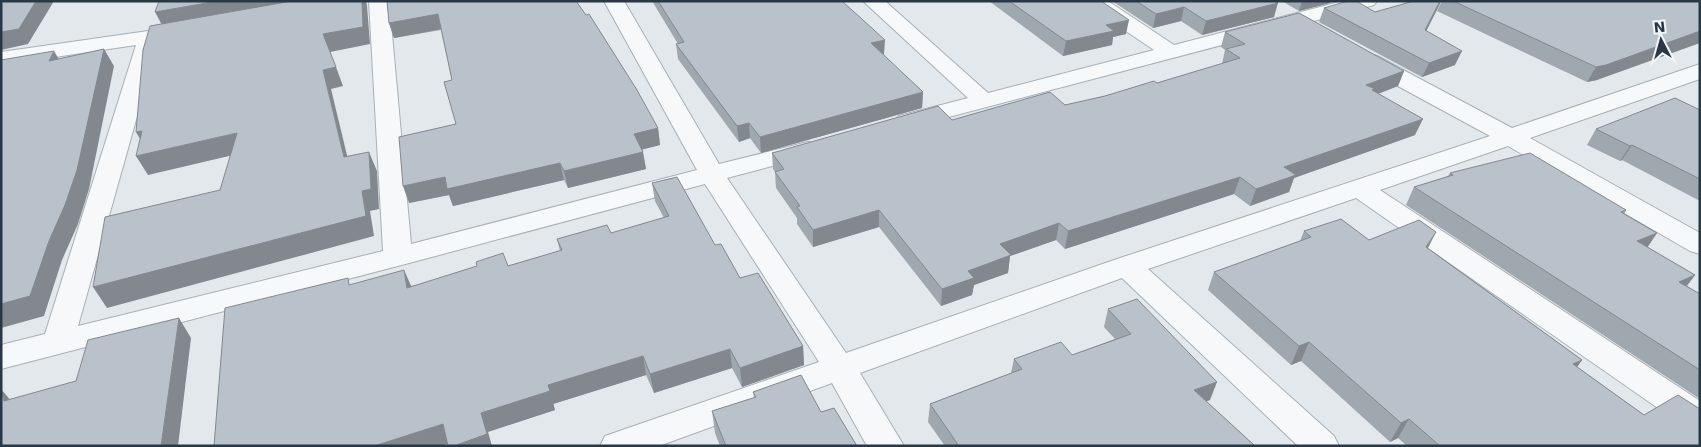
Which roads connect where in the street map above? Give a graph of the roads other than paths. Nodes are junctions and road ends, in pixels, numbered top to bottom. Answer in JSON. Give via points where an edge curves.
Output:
{"nodes":[{"id":1,"x":379,"y":1,"type":"edge"},
{"id":2,"x":614,"y":1,"type":"edge"},
{"id":3,"x":873,"y":1,"type":"edge"},
{"id":4,"x":1094,"y":1,"type":"edge"},
{"id":5,"x":1367,"y":1,"type":"edge"},
{"id":6,"x":1271,"y":6,"type":"edge"},
{"id":7,"x":1295,"y":20,"type":"junction"},
{"id":8,"x":206,"y":27,"type":"edge"},
{"id":9,"x":1321,"y":34,"type":"edge"},
{"id":10,"x":149,"y":37,"type":"junction"},
{"id":11,"x":1346,"y":48,"type":"edge"},
{"id":12,"x":1171,"y":52,"type":"junction"},
{"id":13,"x":1,"y":59,"type":"edge"},
{"id":14,"x":1700,"y":71,"type":"edge"},
{"id":15,"x":983,"y":100,"type":"junction"},
{"id":16,"x":880,"y":129,"type":"edge"},
{"id":17,"x":1510,"y":137,"type":"junction"},
{"id":18,"x":834,"y":142,"type":"edge"},
{"id":19,"x":713,"y":176,"type":"junction"},
{"id":20,"x":1359,"y":188,"type":"junction"},
{"id":21,"x":1700,"y":246,"type":"edge"},
{"id":22,"x":398,"y":257,"type":"junction"},
{"id":23,"x":1127,"y":266,"type":"junction"},
{"id":24,"x":58,"y":342,"type":"junction"},
{"id":25,"x":1,"y":357,"type":"edge"},
{"id":26,"x":840,"y":369,"type":"junction"},
{"id":27,"x":1700,"y":419,"type":"edge"},
{"id":28,"x":618,"y":446,"type":"edge"},
{"id":29,"x":886,"y":446,"type":"edge"},
{"id":30,"x":1321,"y":446,"type":"edge"}],
"edges":[{"from":1,"to":22,"type":"street"},
{"from":2,"to":19,"type":"street"},
{"from":3,"to":15,"type":"street"},
{"from":4,"to":12,"type":"street"},
{"from":5,"to":7,"type":"street"},
{"from":6,"to":7,"type":"street"},
{"from":7,"to":9,"type":"street"},
{"from":7,"to":12,"type":"street"},
{"from":8,"to":10,"type":"street"},
{"from":10,"to":13,"type":"street"},
{"from":10,"to":24,"type":"street"},
{"from":11,"to":17,"type":"street"},
{"from":12,"to":15,"type":"street"},
{"from":14,"to":17,"type":"street","via":[[1656,98]]},
{"from":15,"to":16,"type":"street"},
{"from":17,"to":20,"type":"street"},
{"from":17,"to":21,"type":"street"},
{"from":18,"to":19,"type":"street"},
{"from":19,"to":22,"type":"street"},
{"from":19,"to":26,"type":"street"},
{"from":20,"to":23,"type":"street"},
{"from":20,"to":27,"type":"street"},
{"from":22,"to":24,"type":"street"},
{"from":23,"to":26,"type":"street"},
{"from":23,"to":30,"type":"street"},
{"from":24,"to":25,"type":"street"},
{"from":26,"to":28,"type":"street"},
{"from":26,"to":29,"type":"street"}]}
